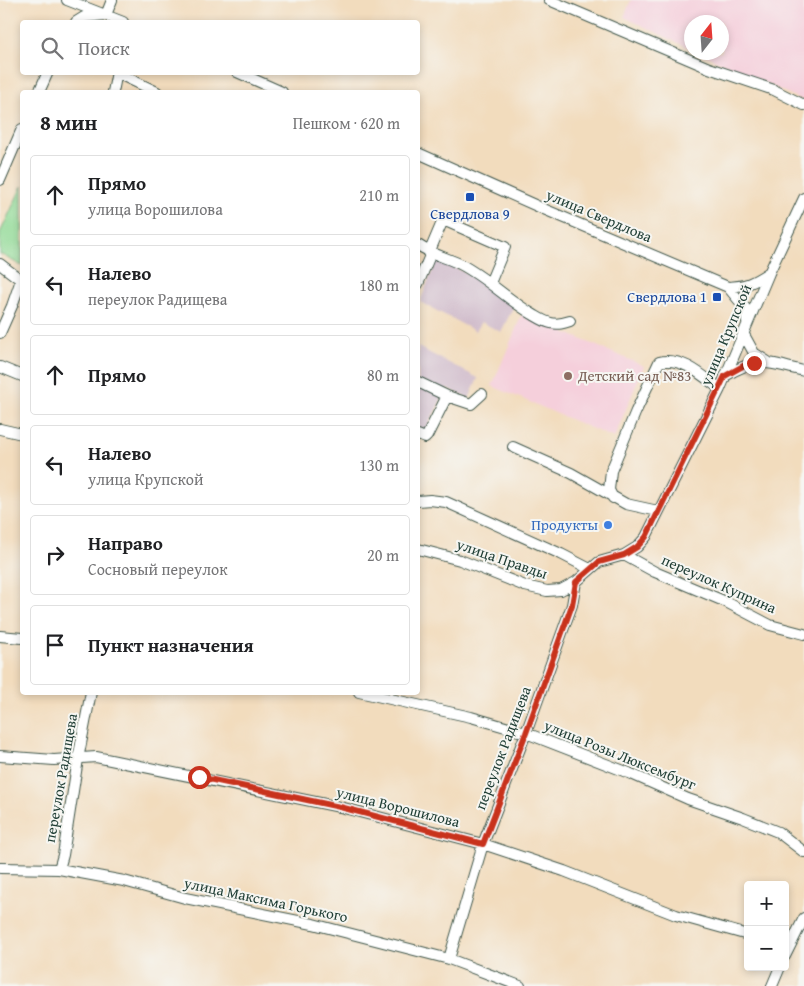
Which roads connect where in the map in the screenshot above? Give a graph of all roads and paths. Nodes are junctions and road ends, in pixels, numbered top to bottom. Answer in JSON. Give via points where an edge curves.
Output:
{"nodes":[{"id":1,"x":67,"y":0,"type":"edge"},
{"id":2,"x":112,"y":0,"type":"edge"},
{"id":3,"x":549,"y":0,"type":"edge"},
{"id":4,"x":106,"y":15,"type":"junction"},
{"id":5,"x":80,"y":20,"type":"edge"},
{"id":6,"x":118,"y":20,"type":"edge"},
{"id":7,"x":47,"y":75,"type":"edge"},
{"id":8,"x":117,"y":75,"type":"edge"},
{"id":9,"x":121,"y":75,"type":"edge"},
{"id":10,"x":243,"y":75,"type":"edge"},
{"id":11,"x":40,"y":90,"type":"edge"},
{"id":12,"x":113,"y":90,"type":"edge"},
{"id":13,"x":153,"y":90,"type":"edge"},
{"id":14,"x":273,"y":90,"type":"edge"},
{"id":15,"x":804,"y":105,"type":"edge"},
{"id":16,"x":20,"y":137,"type":"edge"},
{"id":17,"x":420,"y":154,"type":"edge"},
{"id":18,"x":0,"y":180,"type":"edge"},
{"id":19,"x":804,"y":198,"type":"edge"},
{"id":20,"x":420,"y":246,"type":"edge"},
{"id":21,"x":430,"y":253,"type":"junction"},
{"id":22,"x":0,"y":264,"type":"edge"},
{"id":23,"x":769,"y":273,"type":"junction"},
{"id":24,"x":20,"y":279,"type":"edge"},
{"id":25,"x":420,"y":279,"type":"edge"},
{"id":26,"x":490,"y":283,"type":"junction"},
{"id":27,"x":728,"y":287,"type":"junction"},
{"id":28,"x":19,"y":296,"type":"edge"},
{"id":29,"x":570,"y":321,"type":"dead end"},
{"id":30,"x":745,"y":328,"type":"junction"},
{"id":31,"x":0,"y":333,"type":"edge"},
{"id":32,"x":768,"y":362,"type":"junction"},
{"id":33,"x":0,"y":368,"type":"edge"},
{"id":34,"x":804,"y":371,"type":"edge"},
{"id":35,"x":20,"y":375,"type":"edge"},
{"id":36,"x":725,"y":376,"type":"junction"},
{"id":37,"x":420,"y":383,"type":"edge"},
{"id":38,"x":720,"y":389,"type":"junction"},
{"id":39,"x":482,"y":394,"type":"dead end"},
{"id":40,"x":447,"y":396,"type":"junction"},
{"id":41,"x":0,"y":429,"type":"edge"},
{"id":42,"x":20,"y":434,"type":"edge"},
{"id":43,"x":420,"y":436,"type":"edge"},
{"id":44,"x":513,"y":447,"type":"dead end"},
{"id":45,"x":613,"y":498,"type":"junction"},
{"id":46,"x":420,"y":501,"type":"edge"},
{"id":47,"x":658,"y":511,"type":"junction"},
{"id":48,"x":420,"y":550,"type":"edge"},
{"id":49,"x":624,"y":555,"type":"junction"},
{"id":50,"x":590,"y":569,"type":"junction"},
{"id":51,"x":576,"y":582,"type":"junction"},
{"id":52,"x":804,"y":634,"type":"edge"},
{"id":53,"x":0,"y":636,"type":"edge"},
{"id":54,"x":20,"y":638,"type":"edge"},
{"id":55,"x":90,"y":695,"type":"edge"},
{"id":56,"x":372,"y":695,"type":"edge"},
{"id":57,"x":526,"y":733,"type":"junction"},
{"id":58,"x":0,"y":756,"type":"edge"},
{"id":59,"x":78,"y":759,"type":"junction"},
{"id":60,"x":483,"y":844,"type":"junction"},
{"id":61,"x":804,"y":852,"type":"edge"},
{"id":62,"x":0,"y":868,"type":"edge"},
{"id":63,"x":59,"y":868,"type":"junction"},
{"id":64,"x":804,"y":918,"type":"edge"},
{"id":65,"x":744,"y":934,"type":"edge"},
{"id":66,"x":789,"y":946,"type":"edge"},
{"id":67,"x":449,"y":959,"type":"junction"},
{"id":68,"x":778,"y":971,"type":"edge"},
{"id":69,"x":520,"y":986,"type":"edge"},
{"id":70,"x":772,"y":986,"type":"edge"}],
"edges":[{"from":1,"to":4,"type":"street"},
{"from":2,"to":4,"type":"street"},
{"from":3,"to":15,"type":"street"},
{"from":4,"to":5,"type":"street"},
{"from":4,"to":6,"type":"street"},
{"from":7,"to":11,"type":"street"},
{"from":8,"to":12,"type":"street"},
{"from":9,"to":13,"type":"street"},
{"from":10,"to":14,"type":"street"},
{"from":16,"to":18,"type":"street"},
{"from":17,"to":27,"type":"street","name":"улица Свердлова"},
{"from":19,"to":23,"type":"street","name":"улица Крупской"},
{"from":20,"to":21,"type":"street"},
{"from":21,"to":25,"type":"street"},
{"from":21,"to":26,"type":"street","via":[[459,264]]},
{"from":21,"to":26,"type":"street","via":[[443,220],[505,248]]},
{"from":22,"to":24,"type":"street"},
{"from":23,"to":27,"type":"street","via":[[745,286]]},
{"from":23,"to":30,"type":"street","name":"улица Крупской"},
{"from":26,"to":29,"type":"street","via":[[520,307],[551,324]]},
{"from":27,"to":30,"type":"street","via":[[746,309]]},
{"from":28,"to":31,"type":"street"},
{"from":30,"to":32,"type":"street","via":[[754,352]]},
{"from":30,"to":36,"type":"street","name":"улица Крупской"},
{"from":32,"to":34,"type":"street"},
{"from":32,"to":36,"type":"street","via":[[743,366]]},
{"from":33,"to":35,"type":"street"},
{"from":36,"to":38,"type":"street","name":"улица Крупской"},
{"from":37,"to":40,"type":"street"},
{"from":38,"to":45,"type":"street","via":[[693,368],[669,360],[660,362],[611,471],[608,490]]},
{"from":38,"to":47,"type":"street","name":"улица Крупской"},
{"from":39,"to":40,"type":"street","via":[[471,404]]},
{"from":40,"to":43,"type":"street","via":[[427,436]]},
{"from":41,"to":42,"type":"street"},
{"from":44,"to":45,"type":"street","via":[[571,473]]},
{"from":45,"to":47,"type":"street"},
{"from":46,"to":50,"type":"street","via":[[446,502]]},
{"from":47,"to":49,"type":"street","name":"улица Крупской","via":[[646,537]]},
{"from":48,"to":51,"type":"street","name":"улица Правды","via":[[548,591],[561,590]]},
{"from":49,"to":50,"type":"street"},
{"from":49,"to":52,"type":"street","name":"переулок Куприна","via":[[770,625]]},
{"from":50,"to":51,"type":"street"},
{"from":51,"to":57,"type":"street","name":"переулок Радищева","via":[[572,605]]},
{"from":53,"to":54,"type":"street"},
{"from":55,"to":59,"type":"street","name":"переулок Радищева"},
{"from":56,"to":57,"type":"street","name":"улица Розы Люксембург"},
{"from":57,"to":60,"type":"street","name":"переулок Радищева"},
{"from":57,"to":61,"type":"street","name":"улица Розы Люксембург","via":[[778,832]]},
{"from":58,"to":59,"type":"street","name":"улица Ворошилова"},
{"from":59,"to":60,"type":"street","name":"улица Ворошилова","via":[[96,757],[199,777],[340,807]]},
{"from":59,"to":63,"type":"street","name":"переулок Радищева"},
{"from":60,"to":65,"type":"street","name":"улица Ворошилова","via":[[564,871],[676,915]]},
{"from":60,"to":67,"type":"street","name":"переулок Радищева"},
{"from":62,"to":63,"type":"street","name":"улица Максима Горького"},
{"from":63,"to":67,"type":"street","name":"улица Максима Горького","via":[[312,924]]},
{"from":64,"to":66,"type":"street"},
{"from":67,"to":69,"type":"street","name":"улица Максима Горького"},
{"from":68,"to":70,"type":"street"}]}
